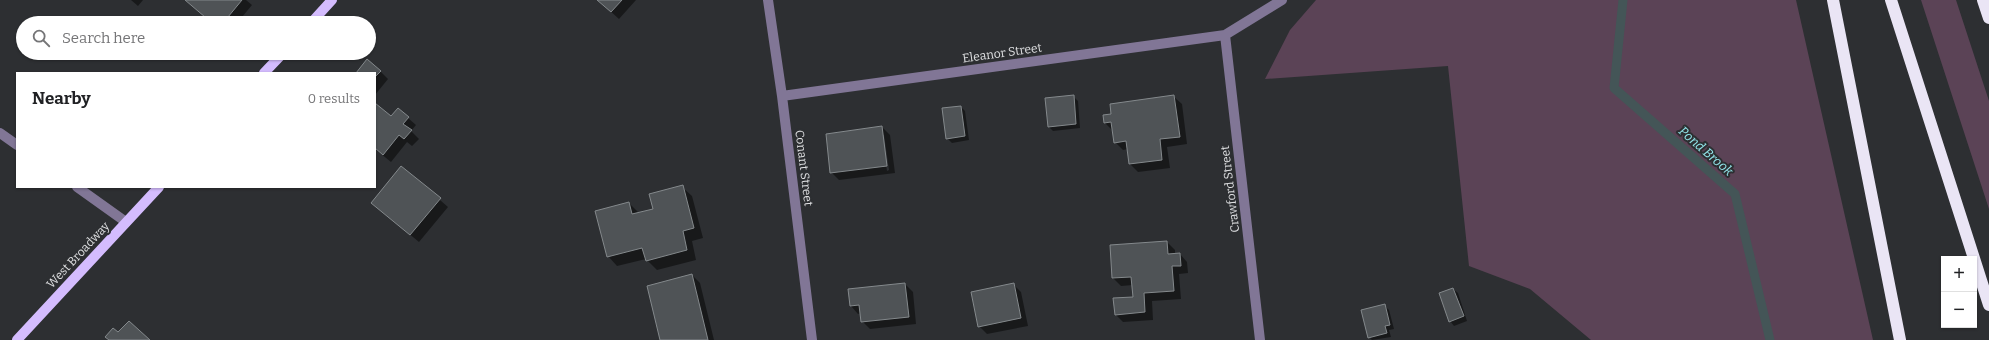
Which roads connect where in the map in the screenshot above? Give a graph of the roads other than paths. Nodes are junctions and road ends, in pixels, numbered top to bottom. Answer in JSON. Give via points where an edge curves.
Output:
{"nodes":[{"id":1,"x":332,"y":0,"type":"edge"},
{"id":2,"x":768,"y":0,"type":"edge"},
{"id":3,"x":1282,"y":0,"type":"edge"},
{"id":4,"x":1832,"y":0,"type":"edge"},
{"id":5,"x":1891,"y":0,"type":"edge"},
{"id":6,"x":1983,"y":0,"type":"edge"},
{"id":7,"x":317,"y":16,"type":"edge"},
{"id":8,"x":1989,"y":18,"type":"edge"},
{"id":9,"x":1225,"y":35,"type":"junction"},
{"id":10,"x":276,"y":60,"type":"edge"},
{"id":11,"x":265,"y":72,"type":"edge"},
{"id":12,"x":782,"y":96,"type":"junction"},
{"id":13,"x":0,"y":132,"type":"edge"},
{"id":14,"x":16,"y":143,"type":"edge"},
{"id":15,"x":78,"y":188,"type":"edge"},
{"id":16,"x":158,"y":188,"type":"edge"},
{"id":17,"x":126,"y":222,"type":"junction"},
{"id":18,"x":1989,"y":305,"type":"edge"},
{"id":19,"x":17,"y":340,"type":"edge"},
{"id":20,"x":812,"y":340,"type":"edge"},
{"id":21,"x":1260,"y":340,"type":"edge"},
{"id":22,"x":1900,"y":340,"type":"edge"}],
"edges":[{"from":1,"to":7,"type":"main road"},
{"from":2,"to":12,"type":"street","name":"Conant Street"},
{"from":3,"to":9,"type":"street"},
{"from":4,"to":22,"type":"highway"},
{"from":5,"to":18,"type":"highway"},
{"from":6,"to":8,"type":"highway"},
{"from":9,"to":12,"type":"street","name":"Eleanor Street"},
{"from":9,"to":21,"type":"street","name":"Crawford Street"},
{"from":10,"to":11,"type":"main road"},
{"from":12,"to":20,"type":"street","name":"Conant Street"},
{"from":13,"to":14,"type":"street"},
{"from":15,"to":17,"type":"street"},
{"from":16,"to":17,"type":"main road","name":"West Broadway"},
{"from":17,"to":19,"type":"main road","name":"West Broadway"}]}
